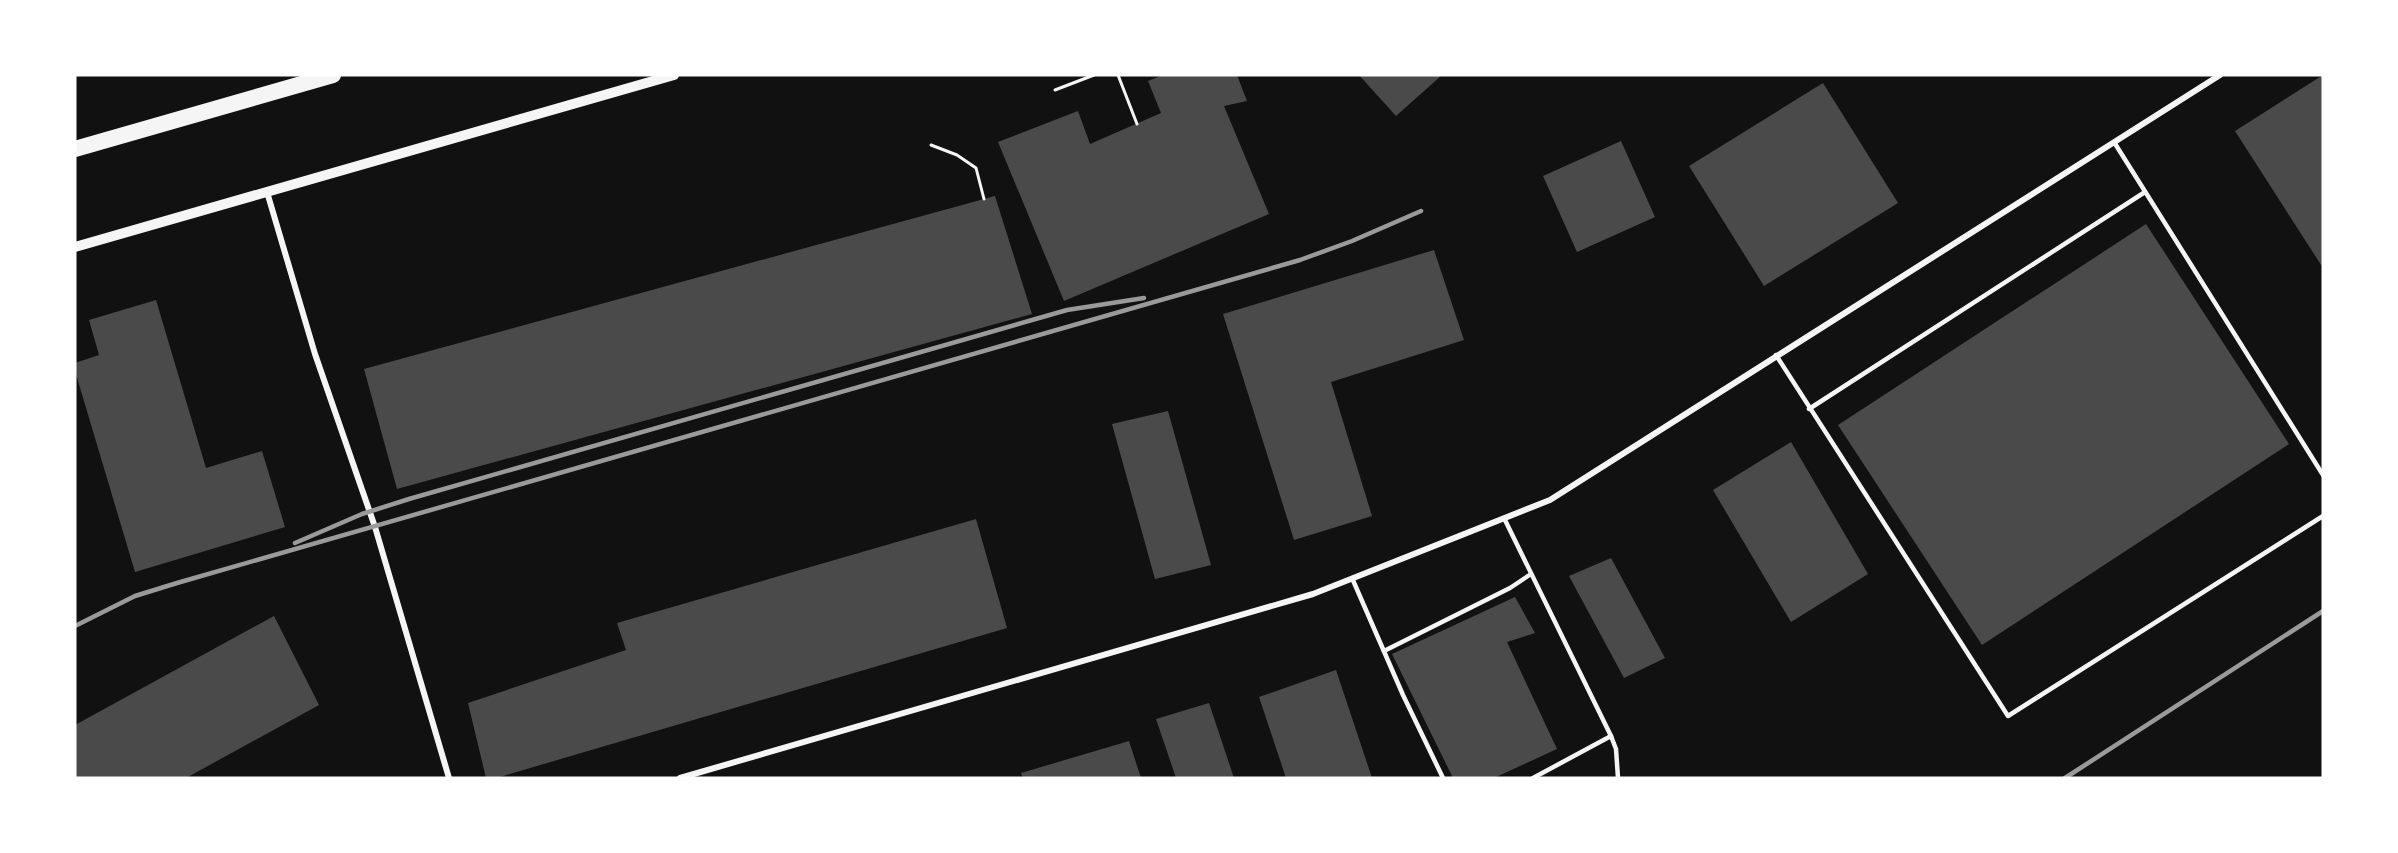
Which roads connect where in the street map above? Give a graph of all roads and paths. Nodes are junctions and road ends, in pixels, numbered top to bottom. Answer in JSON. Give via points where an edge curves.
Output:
{"nodes":[{"id":1,"x":333,"y":75,"type":"edge"},
{"id":2,"x":674,"y":75,"type":"edge"},
{"id":3,"x":1094,"y":75,"type":"edge"},
{"id":4,"x":1118,"y":75,"type":"edge"},
{"id":5,"x":2220,"y":75,"type":"edge"},
{"id":6,"x":1055,"y":90,"type":"dead end"},
{"id":7,"x":1137,"y":124,"type":"dead end"},
{"id":8,"x":2114,"y":142,"type":"junction"},
{"id":9,"x":931,"y":144,"type":"dead end"},
{"id":10,"x":75,"y":149,"type":"edge"},
{"id":11,"x":267,"y":192,"type":"junction"},
{"id":12,"x":2145,"y":192,"type":"junction"},
{"id":13,"x":984,"y":199,"type":"dead end"},
{"id":14,"x":75,"y":247,"type":"edge"},
{"id":15,"x":1776,"y":355,"type":"junction"},
{"id":16,"x":1809,"y":409,"type":"junction"},
{"id":17,"x":2323,"y":475,"type":"edge"},
{"id":18,"x":2323,"y":516,"type":"edge"},
{"id":19,"x":1504,"y":518,"type":"junction"},
{"id":20,"x":1532,"y":574,"type":"junction"},
{"id":21,"x":1352,"y":578,"type":"junction"},
{"id":22,"x":1384,"y":651,"type":"junction"},
{"id":23,"x":1611,"y":736,"type":"junction"},
{"id":24,"x":449,"y":778,"type":"edge"},
{"id":25,"x":680,"y":778,"type":"edge"},
{"id":26,"x":1443,"y":778,"type":"edge"},
{"id":27,"x":1533,"y":778,"type":"edge"},
{"id":28,"x":1618,"y":778,"type":"edge"}],
"edges":[{"from":1,"to":10,"type":"highway"},
{"from":2,"to":11,"type":"street"},
{"from":3,"to":6,"type":"path"},
{"from":4,"to":7,"type":"path"},
{"from":5,"to":8,"type":"street"},
{"from":8,"to":12,"type":"lane"},
{"from":8,"to":15,"type":"street"},
{"from":9,"to":13,"type":"path","via":[[976,168]]},
{"from":11,"to":14,"type":"street"},
{"from":11,"to":24,"type":"street","via":[[315,354],[375,527]]},
{"from":12,"to":16,"type":"lane"},
{"from":12,"to":17,"type":"lane"},
{"from":15,"to":16,"type":"lane"},
{"from":15,"to":19,"type":"street","via":[[1550,500]]},
{"from":16,"to":18,"type":"lane","via":[[2008,716]]},
{"from":19,"to":20,"type":"lane"},
{"from":19,"to":21,"type":"street"},
{"from":20,"to":22,"type":"lane"},
{"from":20,"to":23,"type":"lane"},
{"from":21,"to":22,"type":"lane"},
{"from":21,"to":25,"type":"street","via":[[1313,594]]},
{"from":22,"to":26,"type":"lane"},
{"from":23,"to":27,"type":"lane"},
{"from":23,"to":28,"type":"lane"}]}
